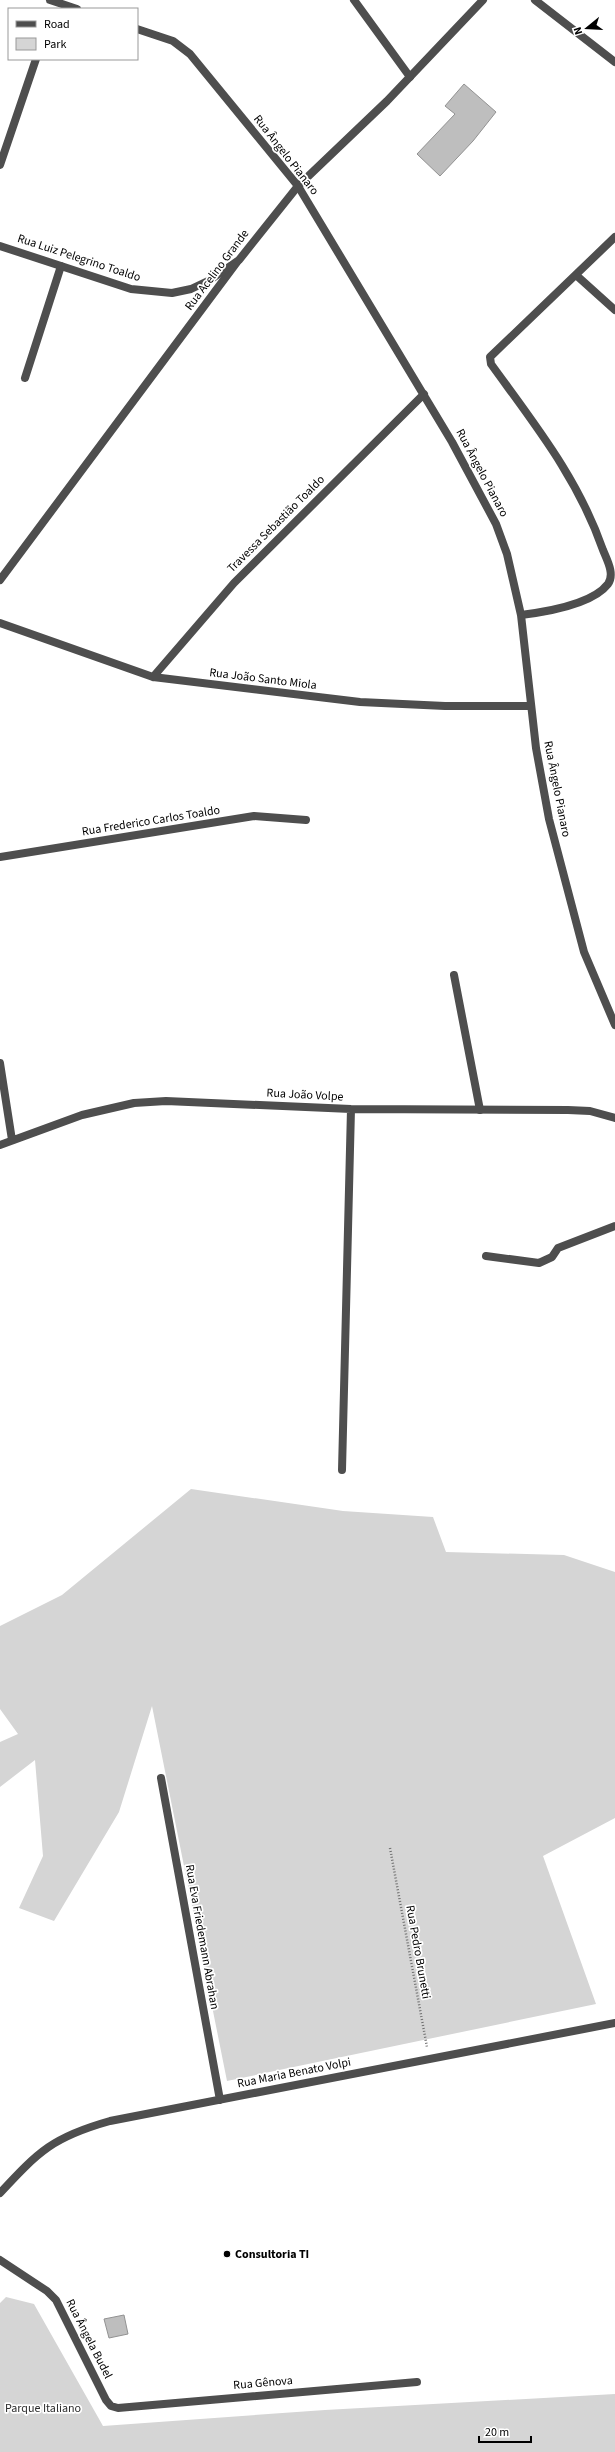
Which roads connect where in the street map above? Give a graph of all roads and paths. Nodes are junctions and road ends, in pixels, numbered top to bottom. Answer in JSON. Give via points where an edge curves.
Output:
{"nodes":[{"id":1,"x":354,"y":0,"type":"edge"},
{"id":2,"x":483,"y":0,"type":"edge"},
{"id":3,"x":535,"y":0,"type":"edge"},
{"id":4,"x":53,"y":4,"type":"edge"},
{"id":5,"x":72,"y":8,"type":"edge"},
{"id":6,"x":138,"y":29,"type":"edge"},
{"id":7,"x":36,"y":60,"type":"edge"},
{"id":8,"x":615,"y":62,"type":"edge"},
{"id":9,"x":410,"y":77,"type":"junction"},
{"id":10,"x":0,"y":165,"type":"edge"},
{"id":11,"x":298,"y":186,"type":"junction"},
{"id":12,"x":615,"y":237,"type":"edge"},
{"id":13,"x":0,"y":246,"type":"edge"},
{"id":14,"x":239,"y":260,"type":"junction"},
{"id":15,"x":61,"y":266,"type":"junction"},
{"id":16,"x":576,"y":275,"type":"junction"},
{"id":17,"x":615,"y":310,"type":"edge"},
{"id":18,"x":25,"y":378,"type":"dead end"},
{"id":19,"x":424,"y":394,"type":"junction"},
{"id":20,"x":0,"y":580,"type":"edge"},
{"id":21,"x":521,"y":614,"type":"junction"},
{"id":22,"x":0,"y":624,"type":"edge"},
{"id":23,"x":153,"y":677,"type":"junction"},
{"id":24,"x":531,"y":706,"type":"junction"},
{"id":25,"x":306,"y":820,"type":"dead end"},
{"id":26,"x":0,"y":857,"type":"edge"},
{"id":27,"x":454,"y":975,"type":"dead end"},
{"id":28,"x":615,"y":1026,"type":"edge"},
{"id":29,"x":0,"y":1063,"type":"edge"},
{"id":30,"x":351,"y":1109,"type":"junction"},
{"id":31,"x":480,"y":1110,"type":"junction"},
{"id":32,"x":615,"y":1118,"type":"edge"},
{"id":33,"x":12,"y":1140,"type":"junction"},
{"id":34,"x":0,"y":1145,"type":"edge"},
{"id":35,"x":615,"y":1226,"type":"edge"},
{"id":36,"x":486,"y":1256,"type":"dead end"},
{"id":37,"x":342,"y":1470,"type":"dead end"},
{"id":38,"x":161,"y":1778,"type":"dead end"},
{"id":39,"x":390,"y":1848,"type":"dead end"},
{"id":40,"x":615,"y":2023,"type":"edge"},
{"id":41,"x":429,"y":2059,"type":"junction"},
{"id":42,"x":220,"y":2100,"type":"junction"},
{"id":43,"x":0,"y":2193,"type":"edge"},
{"id":44,"x":0,"y":2260,"type":"edge"},
{"id":45,"x":417,"y":2382,"type":"dead end"},
{"id":46,"x":112,"y":2406,"type":"joint"}],
"edges":[{"from":1,"to":9,"type":"street"},
{"from":2,"to":9,"type":"street","name":"Rua Acelino Grande"},
{"from":3,"to":8,"type":"street"},
{"from":4,"to":5,"type":"street"},
{"from":6,"to":11,"type":"street","name":"Rua Ângelo Pianaro","via":[[173,41],[190,54]]},
{"from":7,"to":10,"type":"street"},
{"from":9,"to":11,"type":"street","name":"Rua Acelino Grande"},
{"from":11,"to":14,"type":"street","name":"Rua Acelino Grande"},
{"from":11,"to":19,"type":"street","name":"Rua Ângelo Pianaro"},
{"from":12,"to":16,"type":"street"},
{"from":13,"to":15,"type":"street","name":"Rua Luiz Pelegrino Toaldo"},
{"from":14,"to":15,"type":"street","name":"Rua Luiz Pelegrino Toaldo","via":[[210,280],[191,289],[172,293],[131,289]]},
{"from":14,"to":20,"type":"street","name":"Rua Acelino Grande"},
{"from":15,"to":18,"type":"street"},
{"from":16,"to":17,"type":"street"},
{"from":16,"to":21,"type":"street","via":[[490,357],[492,364],[572,478],[598,535],[611,576],[608,584],[599,592],[578,602],[558,609]]},
{"from":19,"to":21,"type":"street","name":"Rua Ângelo Pianaro","via":[[474,480],[496,524],[507,554]]},
{"from":19,"to":23,"type":"street","name":"Travessa Sebastião Toaldo","via":[[234,583]]},
{"from":21,"to":24,"type":"street","name":"Rua Ângelo Pianaro"},
{"from":22,"to":23,"type":"street","name":"Rua João Santo Miola"},
{"from":23,"to":24,"type":"street","name":"Rua João Santo Miola","via":[[360,702],[444,706]]},
{"from":24,"to":28,"type":"street","name":"Rua Ângelo Pianaro","via":[[549,818],[574,919],[595,981]]},
{"from":25,"to":26,"type":"street","name":"Rua Frederico Carlos Toaldo","via":[[254,816]]},
{"from":27,"to":31,"type":"street"},
{"from":29,"to":33,"type":"street"},
{"from":30,"to":31,"type":"street","name":"Rua João Volpe"},
{"from":30,"to":33,"type":"street","name":"Rua João Volpe","via":[[202,1101],[134,1103],[82,1114]]},
{"from":30,"to":37,"type":"street"},
{"from":31,"to":32,"type":"street","name":"Rua João Volpe","via":[[590,1111]]},
{"from":33,"to":34,"type":"street","name":"Rua João Volpe"},
{"from":35,"to":36,"type":"street","via":[[558,1248],[552,1257],[539,1263]]},
{"from":38,"to":42,"type":"street","name":"Rua Eva Friedemann Abrahan"},
{"from":39,"to":41,"type":"path","name":"Rua Pedro Brunetti"},
{"from":40,"to":41,"type":"street","name":"Rua Maria Benato Volpi"},
{"from":41,"to":42,"type":"street","name":"Rua Maria Benato Volpi"},
{"from":42,"to":43,"type":"street","name":"Rua Maria Benato Volpi","via":[[110,2121],[64,2136],[32,2158]]},
{"from":44,"to":46,"type":"street","name":"Rua Ângela Budel","via":[[47,2291],[56,2300],[106,2400]]},
{"from":45,"to":46,"type":"street","name":"Rua Gênova","via":[[118,2408]]}]}
